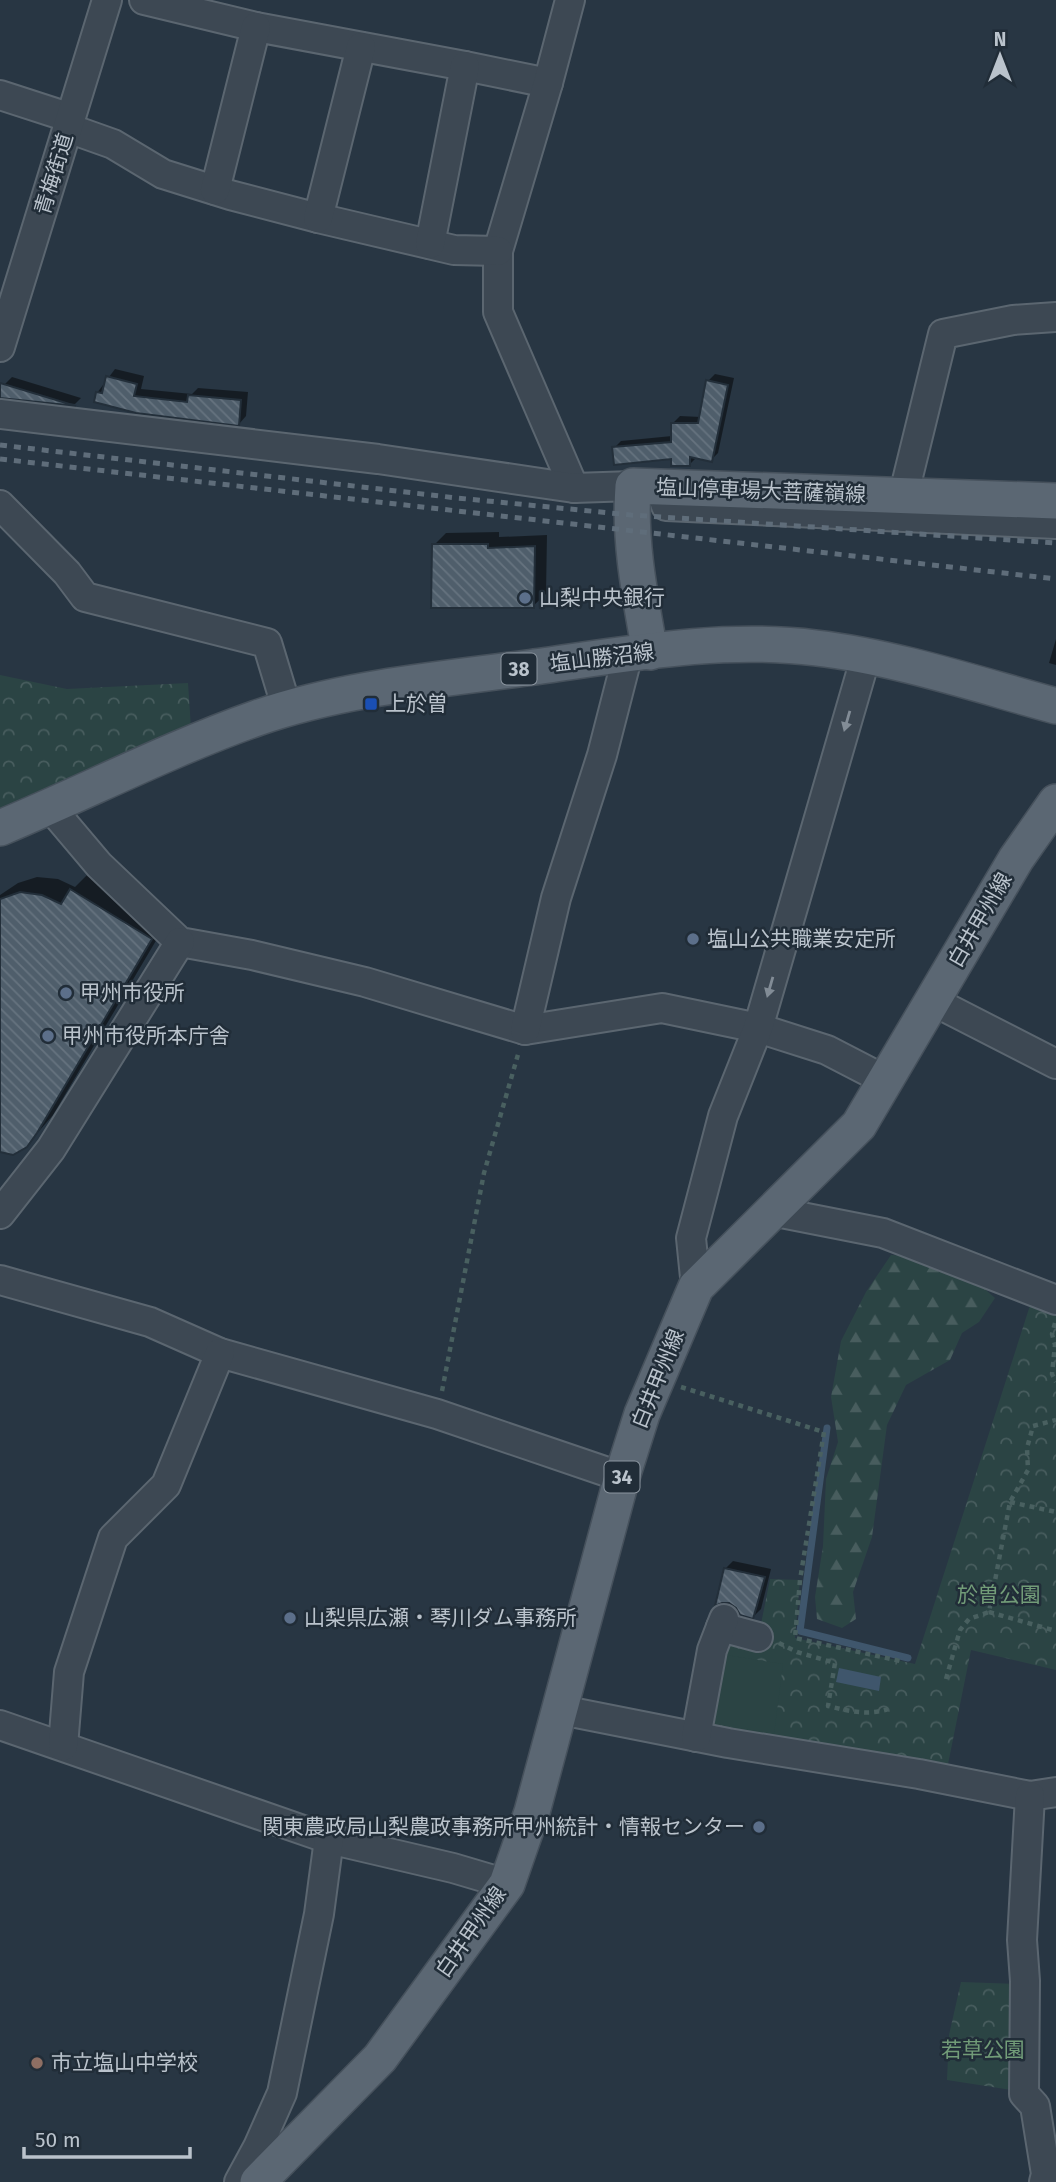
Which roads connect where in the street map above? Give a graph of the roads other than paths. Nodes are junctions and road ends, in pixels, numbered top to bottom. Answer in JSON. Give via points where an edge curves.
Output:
{"nodes":[{"id":1,"x":107,"y":0,"type":"edge"},
{"id":2,"x":144,"y":0,"type":"edge"},
{"id":3,"x":570,"y":0,"type":"edge"},
{"id":4,"x":256,"y":27,"type":"junction"},
{"id":5,"x":361,"y":47,"type":"junction"},
{"id":6,"x":465,"y":66,"type":"junction"},
{"id":7,"x":548,"y":83,"type":"junction"},
{"id":8,"x":0,"y":95,"type":"edge"},
{"id":9,"x":69,"y":123,"type":"junction"},
{"id":10,"x":215,"y":190,"type":"junction"},
{"id":11,"x":318,"y":218,"type":"junction"},
{"id":12,"x":430,"y":244,"type":"junction"},
{"id":13,"x":498,"y":251,"type":"junction"},
{"id":14,"x":10,"y":280,"type":"edge"},
{"id":15,"x":1056,"y":317,"type":"edge"},
{"id":16,"x":0,"y":347,"type":"edge"},
{"id":17,"x":0,"y":414,"type":"edge"},
{"id":18,"x":646,"y":485,"type":"junction"},
{"id":19,"x":574,"y":488,"type":"junction"},
{"id":20,"x":903,"y":497,"type":"junction"},
{"id":21,"x":1056,"y":501,"type":"edge"},
{"id":22,"x":0,"y":505,"type":"edge"},
{"id":23,"x":1056,"y":524,"type":"edge"},
{"id":24,"x":639,"y":653,"type":"junction"},
{"id":25,"x":866,"y":656,"type":"junction"},
{"id":26,"x":1056,"y":706,"type":"edge"},
{"id":27,"x":287,"y":709,"type":"junction"},
{"id":28,"x":1056,"y":803,"type":"edge"},
{"id":29,"x":50,"y":807,"type":"junction"},
{"id":30,"x":0,"y":828,"type":"edge"},
{"id":31,"x":180,"y":942,"type":"junction"},
{"id":32,"x":933,"y":1001,"type":"junction"},
{"id":33,"x":758,"y":1028,"type":"junction"},
{"id":34,"x":525,"y":1030,"type":"junction"},
{"id":35,"x":1056,"y":1064,"type":"edge"},
{"id":36,"x":885,"y":1080,"type":"junction"},
{"id":37,"x":771,"y":1211,"type":"junction"},
{"id":38,"x":0,"y":1213,"type":"edge"},
{"id":39,"x":0,"y":1280,"type":"edge"},
{"id":40,"x":696,"y":1287,"type":"junction"},
{"id":41,"x":1056,"y":1300,"type":"edge"},
{"id":42,"x":220,"y":1353,"type":"junction"},
{"id":43,"x":622,"y":1478,"type":"junction"},
{"id":44,"x":758,"y":1637,"type":"road end"},
{"id":45,"x":561,"y":1710,"type":"junction"},
{"id":46,"x":0,"y":1725,"type":"edge"},
{"id":47,"x":696,"y":1737,"type":"junction"},
{"id":48,"x":63,"y":1746,"type":"junction"},
{"id":49,"x":1043,"y":1794,"type":"edge"},
{"id":50,"x":329,"y":1839,"type":"junction"},
{"id":51,"x":507,"y":1884,"type":"junction"},
{"id":52,"x":239,"y":2182,"type":"edge"},
{"id":53,"x":258,"y":2182,"type":"edge"},
{"id":54,"x":1044,"y":2182,"type":"edge"}],
"edges":[{"from":1,"to":9,"type":"street","name":"青梅街道"},
{"from":2,"to":4,"type":"street"},
{"from":3,"to":7,"type":"street"},
{"from":4,"to":5,"type":"street"},
{"from":4,"to":10,"type":"street"},
{"from":5,"to":6,"type":"street"},
{"from":5,"to":11,"type":"street"},
{"from":6,"to":7,"type":"street"},
{"from":6,"to":12,"type":"street"},
{"from":7,"to":13,"type":"street"},
{"from":8,"to":9,"type":"street"},
{"from":9,"to":10,"type":"street","via":[[163,174]]},
{"from":9,"to":14,"type":"street","name":"青梅街道"},
{"from":10,"to":11,"type":"street"},
{"from":11,"to":12,"type":"street"},
{"from":12,"to":13,"type":"street","via":[[454,250]]},
{"from":13,"to":19,"type":"street","via":[[498,312]]},
{"from":14,"to":16,"type":"street","name":"青梅街道"},
{"from":15,"to":20,"type":"street","via":[[943,334]]},
{"from":17,"to":19,"type":"street","via":[[378,459]]},
{"from":18,"to":19,"type":"street"},
{"from":18,"to":20,"type":"main road","name":"塩山停車場大菩薩嶺線"},
{"from":18,"to":23,"type":"street","via":[[666,506]]},
{"from":18,"to":24,"type":"main road","name":"塩山停車場大菩薩嶺線","via":[[631,532]]},
{"from":20,"to":21,"type":"main road","name":"塩山停車場大菩薩嶺線"},
{"from":22,"to":27,"type":"street","via":[[85,597],[267,643]]},
{"from":24,"to":25,"type":"main road","name":"塩山勝沼線","number":"38","via":[[737,644],[814,647]]},
{"from":24,"to":27,"type":"main road","name":"塩山勝沼線","number":"38","via":[[424,681]]},
{"from":24,"to":34,"type":"street","via":[[556,898]]},
{"from":25,"to":26,"type":"main road","name":"塩山勝沼線","number":"38"},
{"from":25,"to":33,"type":"street","one_way":true},
{"from":27,"to":29,"type":"main road","name":"塩山勝沼線","number":"38","via":[[192,743]]},
{"from":28,"to":32,"type":"main road","name":"白井甲州線","number":"34","via":[[1016,859]]},
{"from":29,"to":30,"type":"main road","name":"塩山勝沼線","number":"38"},
{"from":29,"to":31,"type":"street","via":[[99,865]]},
{"from":31,"to":34,"type":"street","via":[[365,982]]},
{"from":31,"to":38,"type":"street","via":[[51,1149]]},
{"from":32,"to":35,"type":"street"},
{"from":32,"to":36,"type":"main road","name":"白井甲州線","number":"34"},
{"from":33,"to":34,"type":"street","via":[[662,1008]]},
{"from":33,"to":36,"type":"street","via":[[827,1050]]},
{"from":33,"to":40,"type":"street","via":[[723,1116],[691,1238]]},
{"from":36,"to":37,"type":"main road","name":"白井甲州線","number":"34","via":[[859,1125]]},
{"from":37,"to":40,"type":"main road","name":"白井甲州線","number":"34"},
{"from":37,"to":41,"type":"street","via":[[883,1233]]},
{"from":39,"to":42,"type":"street","via":[[150,1322]]},
{"from":40,"to":43,"type":"main road","name":"白井甲州線","number":"34","via":[[642,1415]]},
{"from":42,"to":43,"type":"street","via":[[437,1414]]},
{"from":42,"to":48,"type":"street","via":[[166,1485],[113,1538],[69,1672]]},
{"from":43,"to":45,"type":"main road","name":"白井甲州線","number":"34"},
{"from":44,"to":47,"type":"street","via":[[723,1623],[712,1650]]},
{"from":45,"to":47,"type":"street"},
{"from":45,"to":51,"type":"main road","name":"白井甲州線","number":"34"},
{"from":46,"to":48,"type":"street"},
{"from":47,"to":49,"type":"street"},
{"from":48,"to":50,"type":"street"},
{"from":49,"to":54,"type":"street","via":[[1022,1940],[1024,2094],[1035,2106]]},
{"from":50,"to":51,"type":"street"},
{"from":50,"to":52,"type":"street","via":[[319,1914],[282,2093]]},
{"from":51,"to":53,"type":"main road","name":"白井甲州線","number":"34","via":[[380,2058]]}]}
